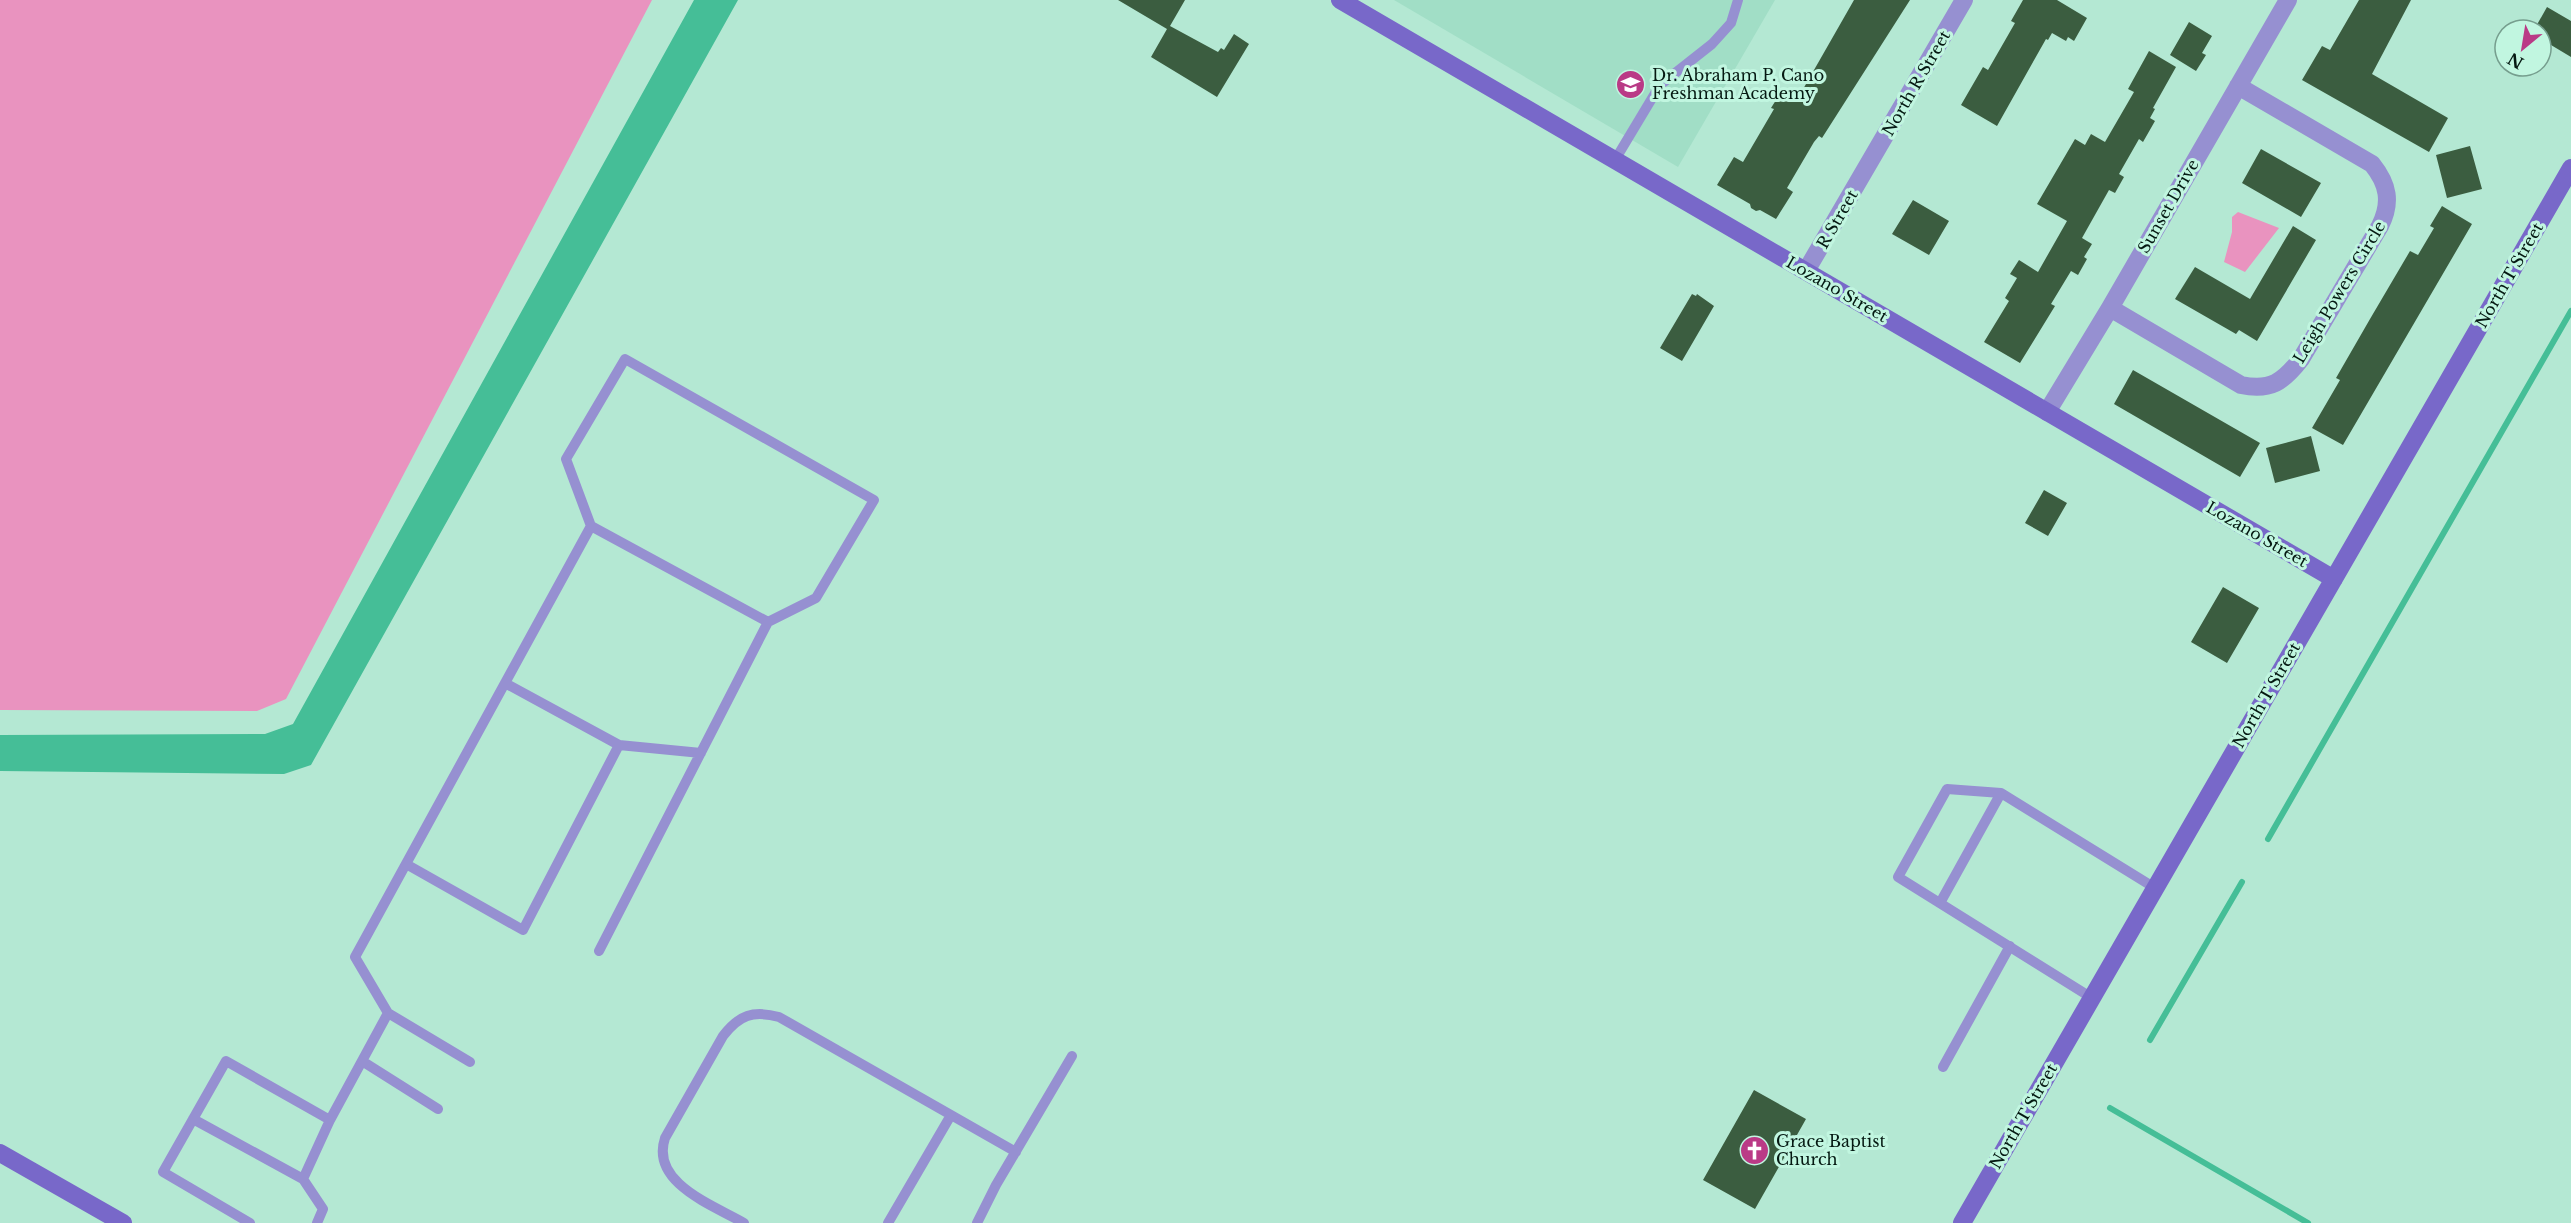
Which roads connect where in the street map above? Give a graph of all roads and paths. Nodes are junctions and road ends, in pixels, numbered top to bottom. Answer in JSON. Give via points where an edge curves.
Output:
{"nodes":[{"id":1,"x":1340,"y":0,"type":"edge"},
{"id":2,"x":1738,"y":0,"type":"edge"},
{"id":3,"x":1964,"y":0,"type":"edge"},
{"id":4,"x":2288,"y":0,"type":"edge"},
{"id":5,"x":2238,"y":86,"type":"junction"},
{"id":6,"x":1615,"y":160,"type":"junction"},
{"id":7,"x":1867,"y":167,"type":"joint"},
{"id":8,"x":2571,"y":168,"type":"edge"},
{"id":9,"x":1806,"y":272,"type":"junction"},
{"id":10,"x":2110,"y":308,"type":"junction"},
{"id":11,"x":2047,"y":412,"type":"junction"},
{"id":12,"x":591,"y":526,"type":"junction"},
{"id":13,"x":2334,"y":579,"type":"junction"},
{"id":14,"x":768,"y":622,"type":"junction"},
{"id":15,"x":505,"y":683,"type":"junction"},
{"id":16,"x":619,"y":745,"type":"junction"},
{"id":17,"x":700,"y":753,"type":"junction"},
{"id":18,"x":2001,"y":793,"type":"junction"},
{"id":19,"x":406,"y":864,"type":"junction"},
{"id":20,"x":2155,"y":888,"type":"junction"},
{"id":21,"x":1940,"y":903,"type":"junction"},
{"id":22,"x":2010,"y":946,"type":"junction"},
{"id":23,"x":599,"y":951,"type":"dead end"},
{"id":24,"x":2092,"y":998,"type":"junction"},
{"id":25,"x":388,"y":1014,"type":"junction"},
{"id":26,"x":1072,"y":1056,"type":"dead end"},
{"id":27,"x":362,"y":1061,"type":"junction"},
{"id":28,"x":470,"y":1062,"type":"dead end"},
{"id":29,"x":1943,"y":1067,"type":"dead end"},
{"id":30,"x":438,"y":1109,"type":"dead end"},
{"id":31,"x":951,"y":1115,"type":"junction"},
{"id":32,"x":193,"y":1119,"type":"junction"},
{"id":33,"x":330,"y":1120,"type":"junction"},
{"id":34,"x":0,"y":1152,"type":"edge"},
{"id":35,"x":1016,"y":1152,"type":"junction"},
{"id":36,"x":303,"y":1179,"type":"junction"},
{"id":37,"x":123,"y":1223,"type":"edge"},
{"id":38,"x":250,"y":1223,"type":"edge"},
{"id":39,"x":317,"y":1223,"type":"edge"},
{"id":40,"x":744,"y":1223,"type":"edge"},
{"id":41,"x":888,"y":1223,"type":"edge"},
{"id":42,"x":977,"y":1223,"type":"edge"},
{"id":43,"x":1962,"y":1223,"type":"edge"}],
"edges":[{"from":1,"to":6,"type":"street","name":"Lozano Street"},
{"from":2,"to":6,"type":"lane","via":[[1731,23],[1712,44],[1660,85]]},
{"from":3,"to":7,"type":"street","name":"North R Street"},
{"from":4,"to":5,"type":"street","name":"Sunset Drive"},
{"from":5,"to":10,"type":"street","name":"Sunset Drive"},
{"from":5,"to":10,"type":"street","name":"Leigh Powers Circle","via":[[2372,164],[2388,191],[2380,226],[2301,359],[2274,384],[2258,388],[2241,385]]},
{"from":6,"to":9,"type":"street","name":"Lozano Street"},
{"from":7,"to":9,"type":"street","name":"R Street"},
{"from":8,"to":13,"type":"street","name":"North T Street"},
{"from":9,"to":11,"type":"street","name":"Lozano Street"},
{"from":10,"to":11,"type":"street","name":"Sunset Drive"},
{"from":11,"to":13,"type":"street","name":"Lozano Street"},
{"from":12,"to":14,"type":"lane"},
{"from":12,"to":14,"type":"lane","via":[[567,459],[625,359],[874,500],[816,598]]},
{"from":12,"to":15,"type":"lane"},
{"from":13,"to":20,"type":"street","name":"North T Street"},
{"from":14,"to":17,"type":"lane"},
{"from":15,"to":16,"type":"lane"},
{"from":15,"to":19,"type":"lane"},
{"from":16,"to":17,"type":"lane"},
{"from":16,"to":19,"type":"lane","via":[[522,930]]},
{"from":17,"to":23,"type":"lane"},
{"from":18,"to":20,"type":"lane"},
{"from":18,"to":21,"type":"lane"},
{"from":18,"to":21,"type":"lane","via":[[1947,789],[1898,877]]},
{"from":19,"to":25,"type":"lane","via":[[356,957]]},
{"from":20,"to":24,"type":"street","name":"North T Street"},
{"from":21,"to":22,"type":"lane"},
{"from":22,"to":24,"type":"lane"},
{"from":22,"to":29,"type":"lane"},
{"from":24,"to":43,"type":"street","name":"North T Street"},
{"from":25,"to":27,"type":"lane"},
{"from":25,"to":28,"type":"lane"},
{"from":26,"to":35,"type":"lane"},
{"from":27,"to":30,"type":"lane"},
{"from":27,"to":33,"type":"lane"},
{"from":31,"to":35,"type":"lane"},
{"from":31,"to":40,"type":"lane","via":[[780,1017],[765,1013],[734,1022],[661,1150],[672,1177],[682,1188]]},
{"from":31,"to":41,"type":"lane"},
{"from":32,"to":33,"type":"lane","via":[[226,1061]]},
{"from":32,"to":36,"type":"lane"},
{"from":32,"to":38,"type":"lane","via":[[163,1172]]},
{"from":33,"to":36,"type":"lane"},
{"from":34,"to":37,"type":"street"},
{"from":35,"to":42,"type":"lane"},
{"from":36,"to":39,"type":"lane","via":[[322,1209]]}]}
